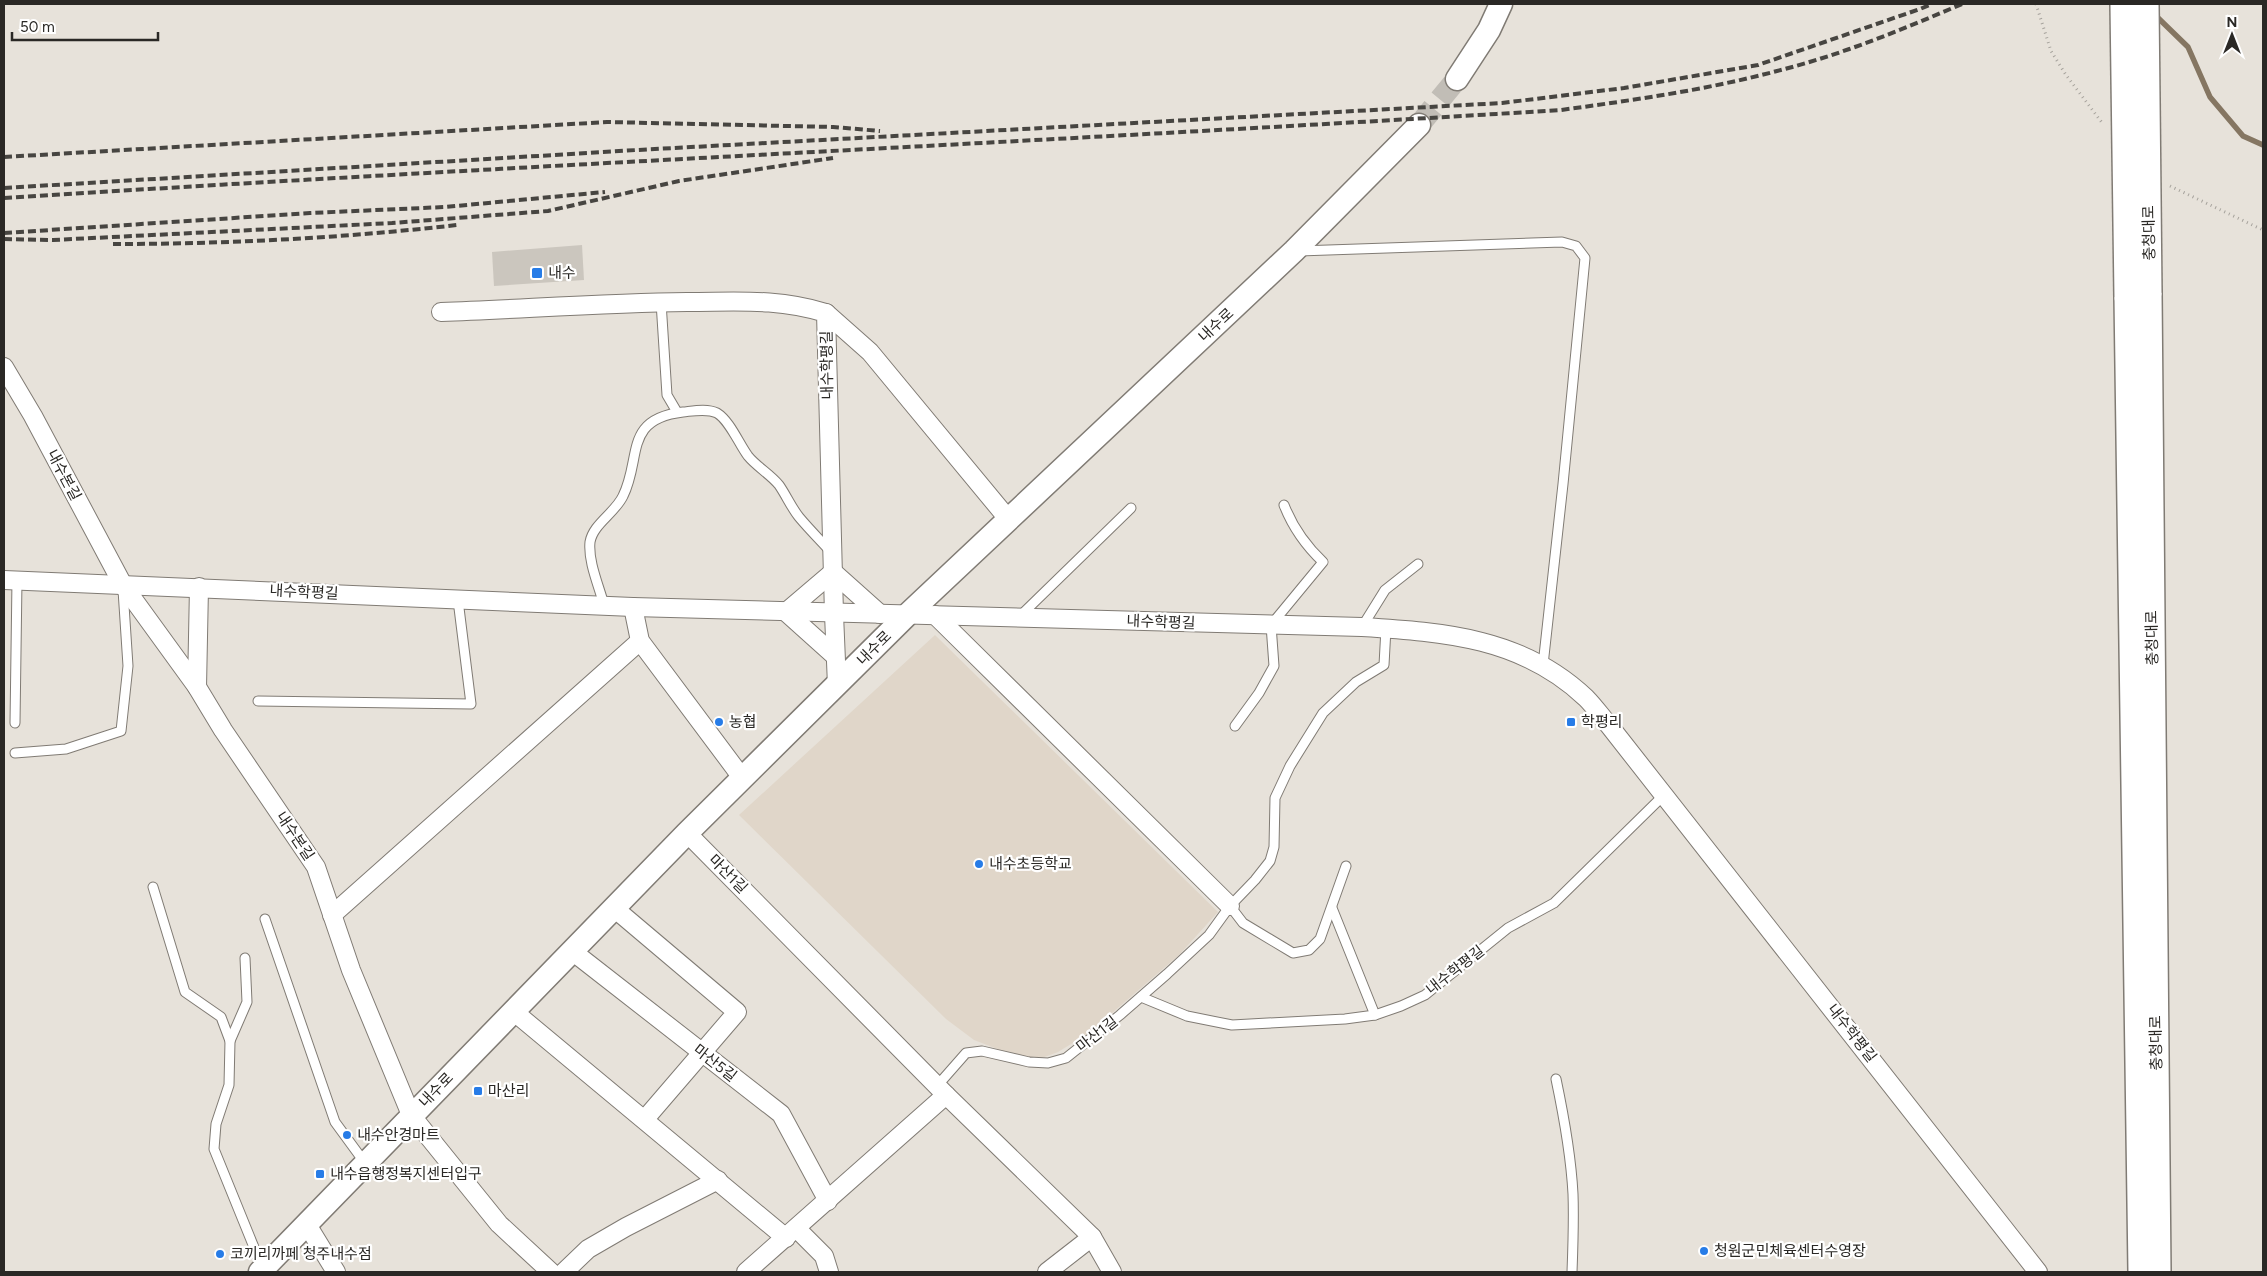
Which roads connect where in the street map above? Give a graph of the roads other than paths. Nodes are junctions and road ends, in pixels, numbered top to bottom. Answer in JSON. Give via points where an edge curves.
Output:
{"nodes":[{"id":1,"x":1501,"y":4,"type":"edge"},
{"id":2,"x":2122,"y":4,"type":"edge"},
{"id":3,"x":2146,"y":4,"type":"edge"},
{"id":4,"x":1457,"y":79,"type":"tunnel mouth"},
{"id":5,"x":1419,"y":125,"type":"tunnel mouth"},
{"id":6,"x":1294,"y":251,"type":"junction"},
{"id":7,"x":2138,"y":295,"type":"junction"},
{"id":8,"x":661,"y":302,"type":"junction"},
{"id":9,"x":441,"y":312,"type":"dead end"},
{"id":10,"x":826,"y":313,"type":"junction"},
{"id":11,"x":4,"y":367,"type":"edge"},
{"id":12,"x":677,"y":412,"type":"junction"},
{"id":13,"x":1284,"y":505,"type":"dead end"},
{"id":14,"x":1131,"y":508,"type":"dead end"},
{"id":15,"x":1009,"y":520,"type":"junction"},
{"id":16,"x":832,"y":553,"type":"junction"},
{"id":17,"x":1418,"y":564,"type":"dead end"},
{"id":18,"x":832,"y":572,"type":"junction"},
{"id":19,"x":10,"y":580,"type":"edge"},
{"id":20,"x":123,"y":585,"type":"junction"},
{"id":21,"x":199,"y":587,"type":"junction"},
{"id":22,"x":458,"y":600,"type":"junction"},
{"id":23,"x":604,"y":605,"type":"junction"},
{"id":24,"x":633,"y":607,"type":"junction"},
{"id":25,"x":786,"y":612,"type":"junction"},
{"id":26,"x":834,"y":614,"type":"junction"},
{"id":27,"x":880,"y":614,"type":"junction"},
{"id":28,"x":908,"y":614,"type":"junction"},
{"id":29,"x":936,"y":616,"type":"junction"},
{"id":30,"x":1019,"y":617,"type":"junction"},
{"id":31,"x":1271,"y":626,"type":"junction"},
{"id":32,"x":1362,"y":627,"type":"junction"},
{"id":33,"x":1386,"y":628,"type":"junction"},
{"id":34,"x":640,"y":641,"type":"junction"},
{"id":35,"x":835,"y":656,"type":"junction"},
{"id":36,"x":1543,"y":665,"type":"junction"},
{"id":37,"x":838,"y":685,"type":"junction"},
{"id":38,"x":198,"y":687,"type":"junction"},
{"id":39,"x":258,"y":701,"type":"dead end"},
{"id":40,"x":15,"y":723,"type":"dead end"},
{"id":41,"x":1235,"y":726,"type":"dead end"},
{"id":42,"x":14,"y":753,"type":"dead end"},
{"id":43,"x":743,"y":779,"type":"junction"},
{"id":44,"x":1663,"y":796,"type":"junction"},
{"id":45,"x":687,"y":833,"type":"junction"},
{"id":46,"x":1346,"y":866,"type":"dead end"},
{"id":47,"x":153,"y":887,"type":"dead end"},
{"id":48,"x":1230,"y":906,"type":"junction"},
{"id":49,"x":614,"y":908,"type":"junction"},
{"id":50,"x":1332,"y":908,"type":"junction"},
{"id":51,"x":332,"y":915,"type":"junction"},
{"id":52,"x":265,"y":919,"type":"dead end"},
{"id":53,"x":572,"y":951,"type":"junction"},
{"id":54,"x":245,"y":958,"type":"dead end"},
{"id":55,"x":1141,"y":997,"type":"junction"},
{"id":56,"x":513,"y":1011,"type":"junction"},
{"id":57,"x":1375,"y":1015,"type":"junction"},
{"id":58,"x":230,"y":1040,"type":"junction"},
{"id":59,"x":702,"y":1053,"type":"junction"},
{"id":60,"x":1556,"y":1079,"type":"dead end"},
{"id":61,"x":941,"y":1090,"type":"junction"},
{"id":62,"x":411,"y":1115,"type":"junction"},
{"id":63,"x":645,"y":1120,"type":"junction"},
{"id":64,"x":365,"y":1163,"type":"junction"},
{"id":65,"x":718,"y":1180,"type":"junction"},
{"id":66,"x":828,"y":1201,"type":"junction"},
{"id":67,"x":306,"y":1223,"type":"junction"},
{"id":68,"x":791,"y":1233,"type":"junction"},
{"id":69,"x":1092,"y":1237,"type":"junction"},
{"id":70,"x":2143,"y":1270,"type":"edge"},
{"id":71,"x":261,"y":1271,"type":"edge"},
{"id":72,"x":336,"y":1272,"type":"edge"},
{"id":73,"x":551,"y":1272,"type":"edge"},
{"id":74,"x":564,"y":1272,"type":"edge"},
{"id":75,"x":746,"y":1272,"type":"edge"},
{"id":76,"x":830,"y":1272,"type":"edge"},
{"id":77,"x":1047,"y":1272,"type":"edge"},
{"id":78,"x":1112,"y":1272,"type":"edge"},
{"id":79,"x":1572,"y":1272,"type":"edge"},
{"id":80,"x":2038,"y":1272,"type":"edge"}],
"edges":[{"from":1,"to":4,"type":"street","via":[[1490,30]]},
{"from":2,"to":7,"type":"main road","bridge":true},
{"from":3,"to":7,"type":"main road","name":"충청대로","bridge":true},
{"from":5,"to":6,"type":"street","name":"내수로"},
{"from":6,"to":15,"type":"street","name":"내수로"},
{"from":6,"to":36,"type":"lane","via":[[1562,242],[1576,246],[1585,258]]},
{"from":7,"to":70,"type":"main road","name":"충청대로"},
{"from":8,"to":9,"type":"street","name":"내수학평길"},
{"from":8,"to":10,"type":"street","name":"내수학평길","via":[[774,301]]},
{"from":8,"to":12,"type":"lane","via":[[667,395]]},
{"from":10,"to":15,"type":"street","via":[[870,352]]},
{"from":10,"to":16,"type":"street","name":"내수학평길"},
{"from":11,"to":20,"type":"street","name":"내수본길"},
{"from":12,"to":16,"type":"lane","via":[[700,410],[716,414],[733,432],[748,457],[778,484],[799,516]]},
{"from":12,"to":23,"type":"lane","via":[[644,428],[637,439],[624,496],[592,536],[591,555]]},
{"from":13,"to":31,"type":"lane","via":[[1291,523],[1307,546],[1324,562]]},
{"from":14,"to":30,"type":"lane"},
{"from":15,"to":28,"type":"street","name":"내수로"},
{"from":16,"to":18,"type":"street","name":"내수학평길"},
{"from":17,"to":32,"type":"lane","via":[[1385,590]]},
{"from":18,"to":25,"type":"street"},
{"from":18,"to":26,"type":"street","name":"내수학평길"},
{"from":18,"to":27,"type":"street"},
{"from":19,"to":20,"type":"street","name":"내수학평길"},
{"from":19,"to":40,"type":"lane"},
{"from":20,"to":21,"type":"street","name":"내수학평길"},
{"from":20,"to":38,"type":"street","name":"내수본길"},
{"from":20,"to":42,"type":"lane","name":"내수본길","via":[[128,666],[121,731],[66,749]]},
{"from":21,"to":22,"type":"street","name":"내수학평길"},
{"from":21,"to":38,"type":"street"},
{"from":22,"to":23,"type":"street","name":"내수학평길"},
{"from":22,"to":39,"type":"lane","via":[[471,704]]},
{"from":23,"to":24,"type":"street","name":"내수학평길"},
{"from":24,"to":25,"type":"street","name":"내수학평길"},
{"from":24,"to":34,"type":"street"},
{"from":25,"to":26,"type":"street","name":"내수학평길"},
{"from":25,"to":35,"type":"street"},
{"from":26,"to":27,"type":"street","name":"내수학평길"},
{"from":26,"to":35,"type":"street","name":"내수학평길"},
{"from":27,"to":28,"type":"street","name":"내수학평길"},
{"from":28,"to":29,"type":"street","name":"내수학평길"},
{"from":28,"to":37,"type":"street","name":"내수로"},
{"from":29,"to":30,"type":"street","name":"내수학평길"},
{"from":29,"to":48,"type":"street"},
{"from":30,"to":31,"type":"street","name":"내수학평길"},
{"from":31,"to":32,"type":"street","name":"내수학평길"},
{"from":31,"to":41,"type":"lane","via":[[1274,666],[1259,694]]},
{"from":32,"to":33,"type":"street","name":"내수학평길"},
{"from":33,"to":36,"type":"street","name":"내수학평길","via":[[1496,644]]},
{"from":33,"to":48,"type":"lane","via":[[1384,665],[1356,682],[1323,713],[1290,766],[1275,798],[1274,847],[1270,860],[1256,880]]},
{"from":34,"to":43,"type":"street"},
{"from":34,"to":51,"type":"street"},
{"from":35,"to":37,"type":"street","name":"내수학평길"},
{"from":36,"to":44,"type":"street","name":"내수학평길","via":[[1586,698]]},
{"from":37,"to":43,"type":"street","name":"내수로"},
{"from":38,"to":51,"type":"street","name":"내수본길","via":[[223,730],[316,867]]},
{"from":43,"to":45,"type":"street","name":"내수로"},
{"from":44,"to":57,"type":"lane","name":"내수학평길","via":[[1554,903],[1508,928],[1425,994]]},
{"from":44,"to":80,"type":"street","name":"내수학평길"},
{"from":45,"to":49,"type":"street","name":"내수로"},
{"from":45,"to":61,"type":"street","name":"마산1길"},
{"from":46,"to":50,"type":"lane"},
{"from":47,"to":58,"type":"lane","via":[[185,992],[221,1016]]},
{"from":48,"to":50,"type":"lane","via":[[1244,923],[1293,953],[1309,950],[1320,939]]},
{"from":48,"to":55,"type":"lane","name":"마산1길","via":[[1208,935]]},
{"from":49,"to":53,"type":"street","name":"내수로"},
{"from":49,"to":59,"type":"street","via":[[737,1012]]},
{"from":50,"to":57,"type":"lane"},
{"from":51,"to":62,"type":"street","name":"내수본길","via":[[351,970]]},
{"from":52,"to":64,"type":"lane","via":[[335,1122]]},
{"from":53,"to":56,"type":"street","name":"내수로"},
{"from":53,"to":59,"type":"street","name":"마산5길"},
{"from":54,"to":58,"type":"lane","via":[[247,1002]]},
{"from":55,"to":57,"type":"lane","name":"내수학평길","via":[[1187,1016],[1232,1025],[1345,1020]]},
{"from":55,"to":61,"type":"lane","name":"마산1길","via":[[1066,1058],[1048,1063],[982,1051],[966,1053]]},
{"from":56,"to":62,"type":"street","name":"내수로"},
{"from":56,"to":63,"type":"street"},
{"from":58,"to":71,"type":"lane","via":[[229,1085],[216,1124],[214,1149]]},
{"from":59,"to":63,"type":"street"},
{"from":59,"to":66,"type":"street","name":"마산5길","via":[[781,1114]]},
{"from":60,"to":79,"type":"lane","via":[[1566,1125],[1573,1196]]},
{"from":61,"to":66,"type":"street"},
{"from":61,"to":69,"type":"street","name":"마산1길"},
{"from":62,"to":64,"type":"street","name":"내수로"},
{"from":62,"to":73,"type":"street","via":[[499,1224]]},
{"from":63,"to":65,"type":"street"},
{"from":64,"to":67,"type":"street","name":"내수로"},
{"from":65,"to":68,"type":"street"},
{"from":65,"to":74,"type":"street","via":[[588,1249]]},
{"from":66,"to":68,"type":"street"},
{"from":67,"to":71,"type":"street","name":"내수로"},
{"from":67,"to":72,"type":"street"},
{"from":68,"to":75,"type":"street"},
{"from":68,"to":76,"type":"street","via":[[824,1256]]},
{"from":69,"to":77,"type":"street"},
{"from":69,"to":78,"type":"street","name":"마산1길"}]}
